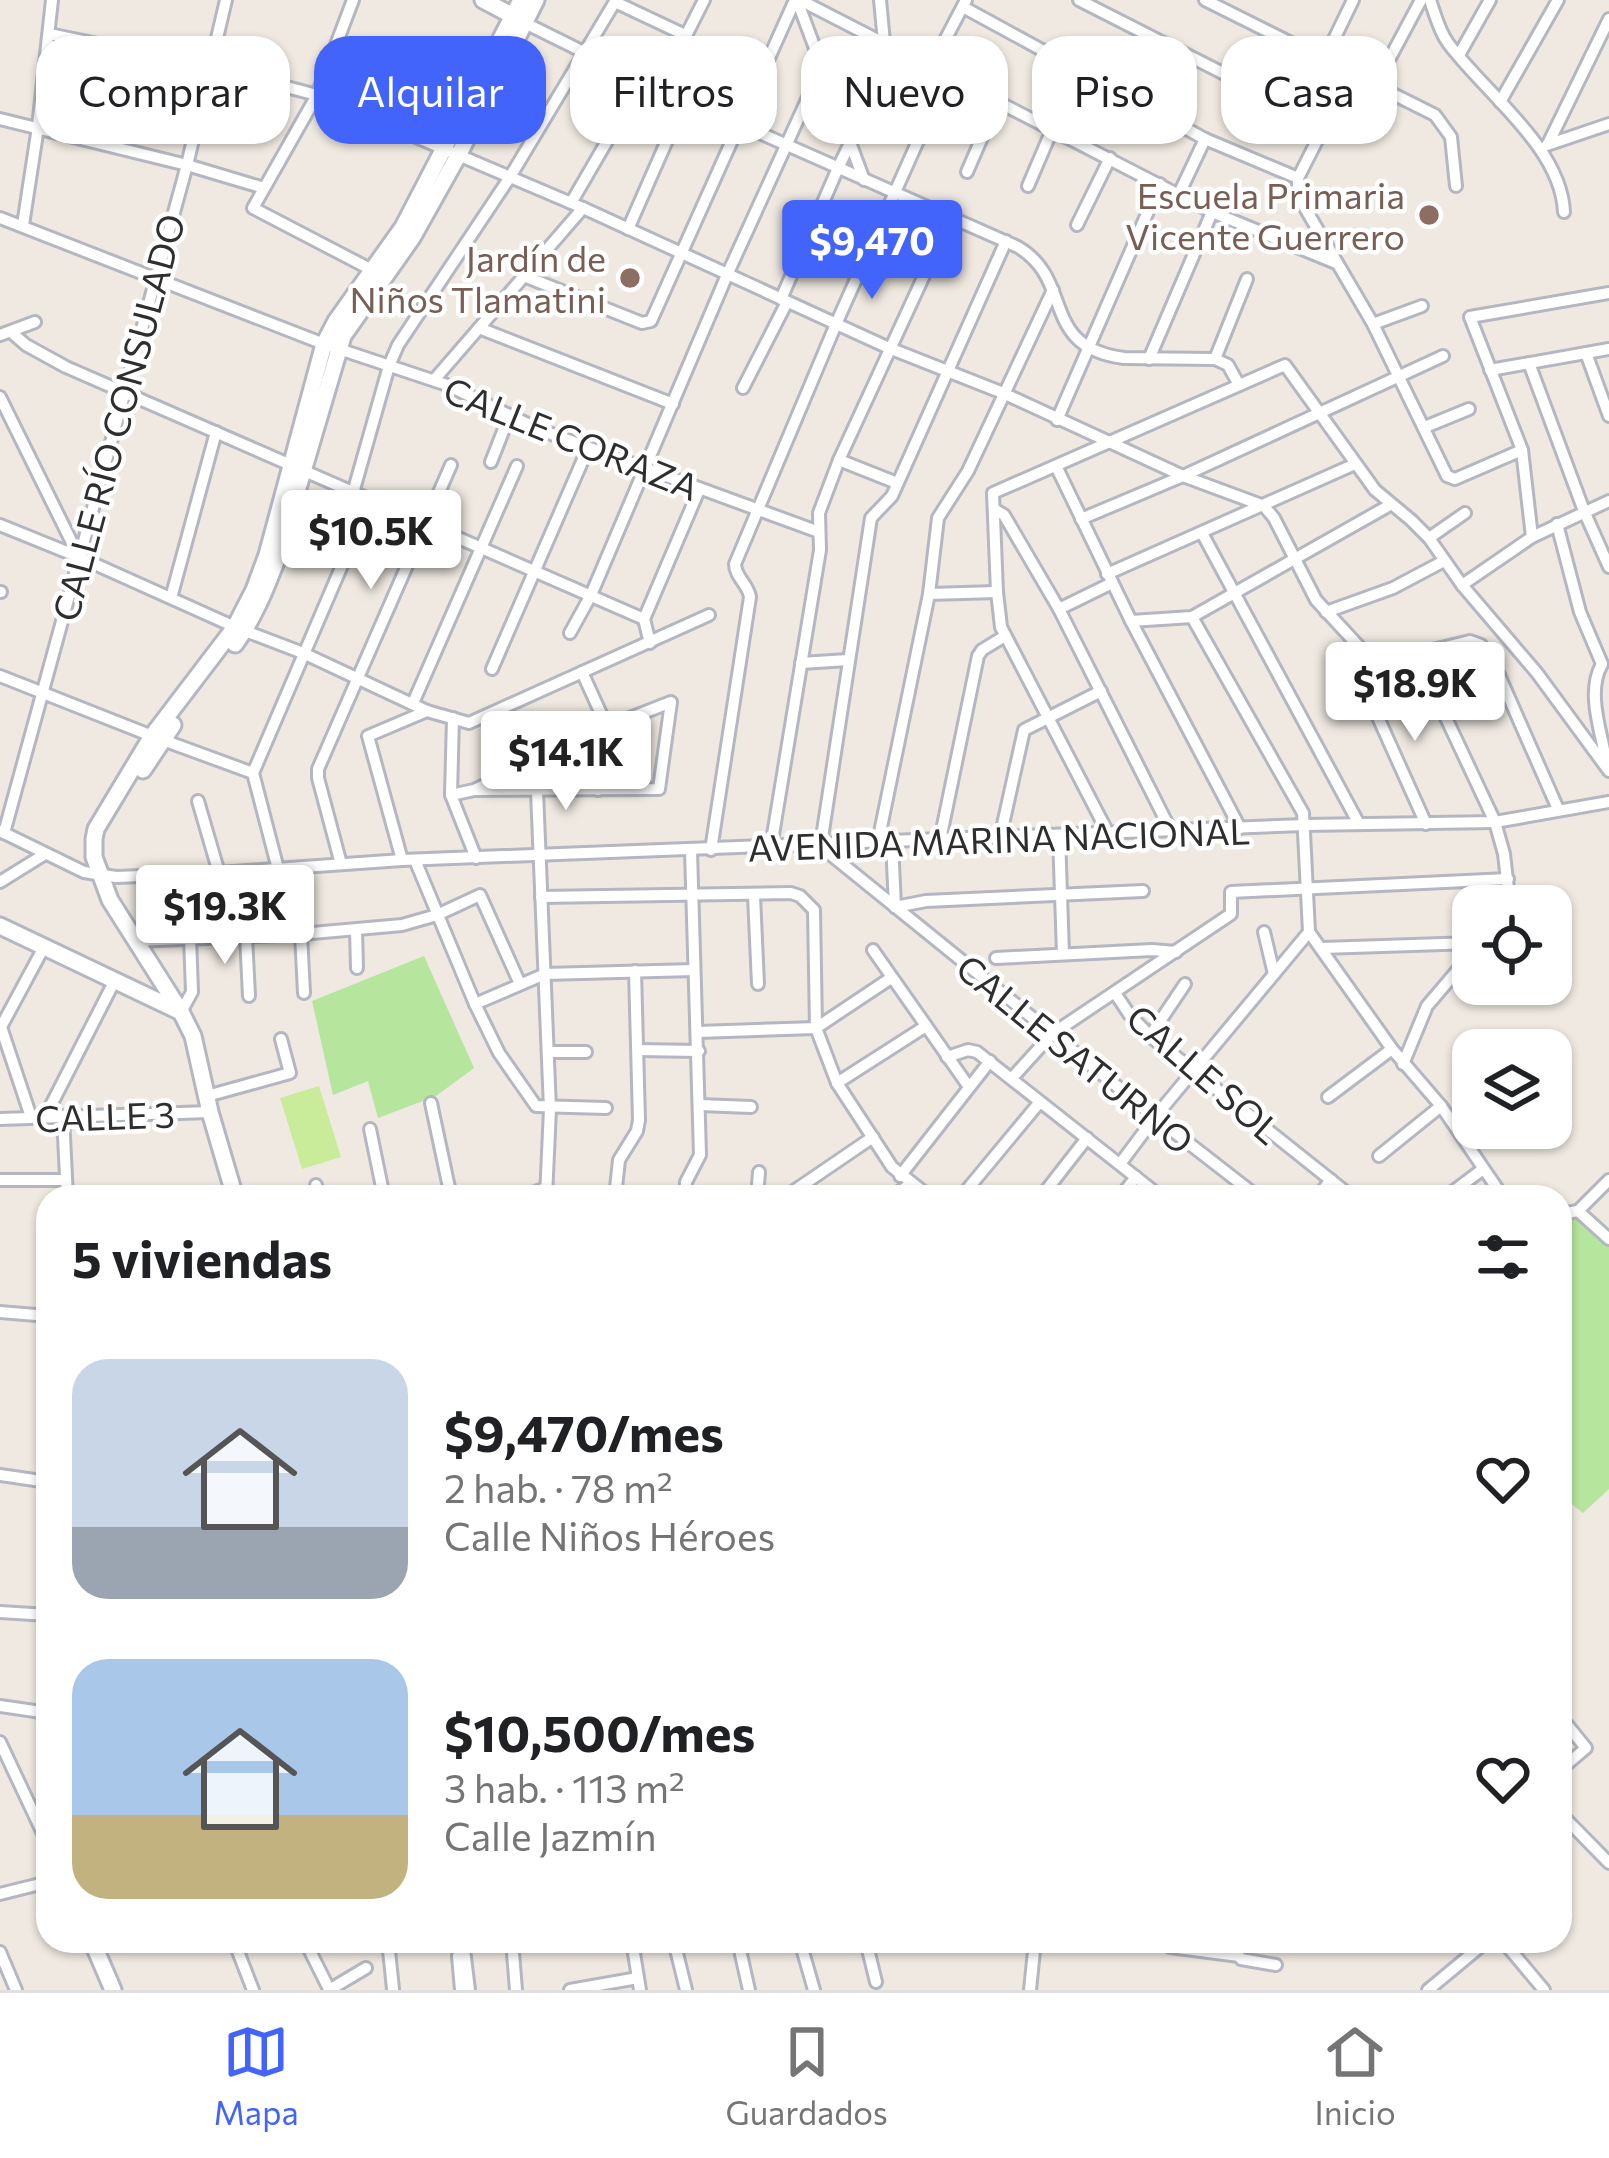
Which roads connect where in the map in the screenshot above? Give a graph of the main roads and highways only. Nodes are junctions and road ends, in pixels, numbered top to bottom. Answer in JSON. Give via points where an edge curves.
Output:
{"nodes":[{"id":1,"x":483,"y":0,"type":"edge"},
{"id":2,"x":536,"y":0,"type":"edge"},
{"id":3,"x":520,"y":13,"type":"edge"},
{"id":4,"x":452,"y":152,"type":"junction"},
{"id":5,"x":331,"y":346,"type":"junction"},
{"id":6,"x":0,"y":926,"type":"edge"},
{"id":7,"x":181,"y":1012,"type":"junction"},
{"id":8,"x":232,"y":1185,"type":"edge"},
{"id":9,"x":97,"y":1953,"type":"edge"},
{"id":10,"x":113,"y":1990,"type":"edge"}],
"edges":[{"from":1,"to":3,"type":"main road"},
{"from":2,"to":3,"type":"main road"},
{"from":3,"to":4,"type":"main road"},
{"from":4,"to":5,"type":"main road","via":[[412,238]]},
{"from":4,"to":5,"type":"main road","via":[[336,321]]},
{"from":5,"to":7,"type":"main road","via":[[240,629],[96,829],[94,857],[110,900]]},
{"from":6,"to":7,"type":"main road"},
{"from":7,"to":8,"type":"main road","via":[[199,1052]]},
{"from":9,"to":10,"type":"main road"}]}
